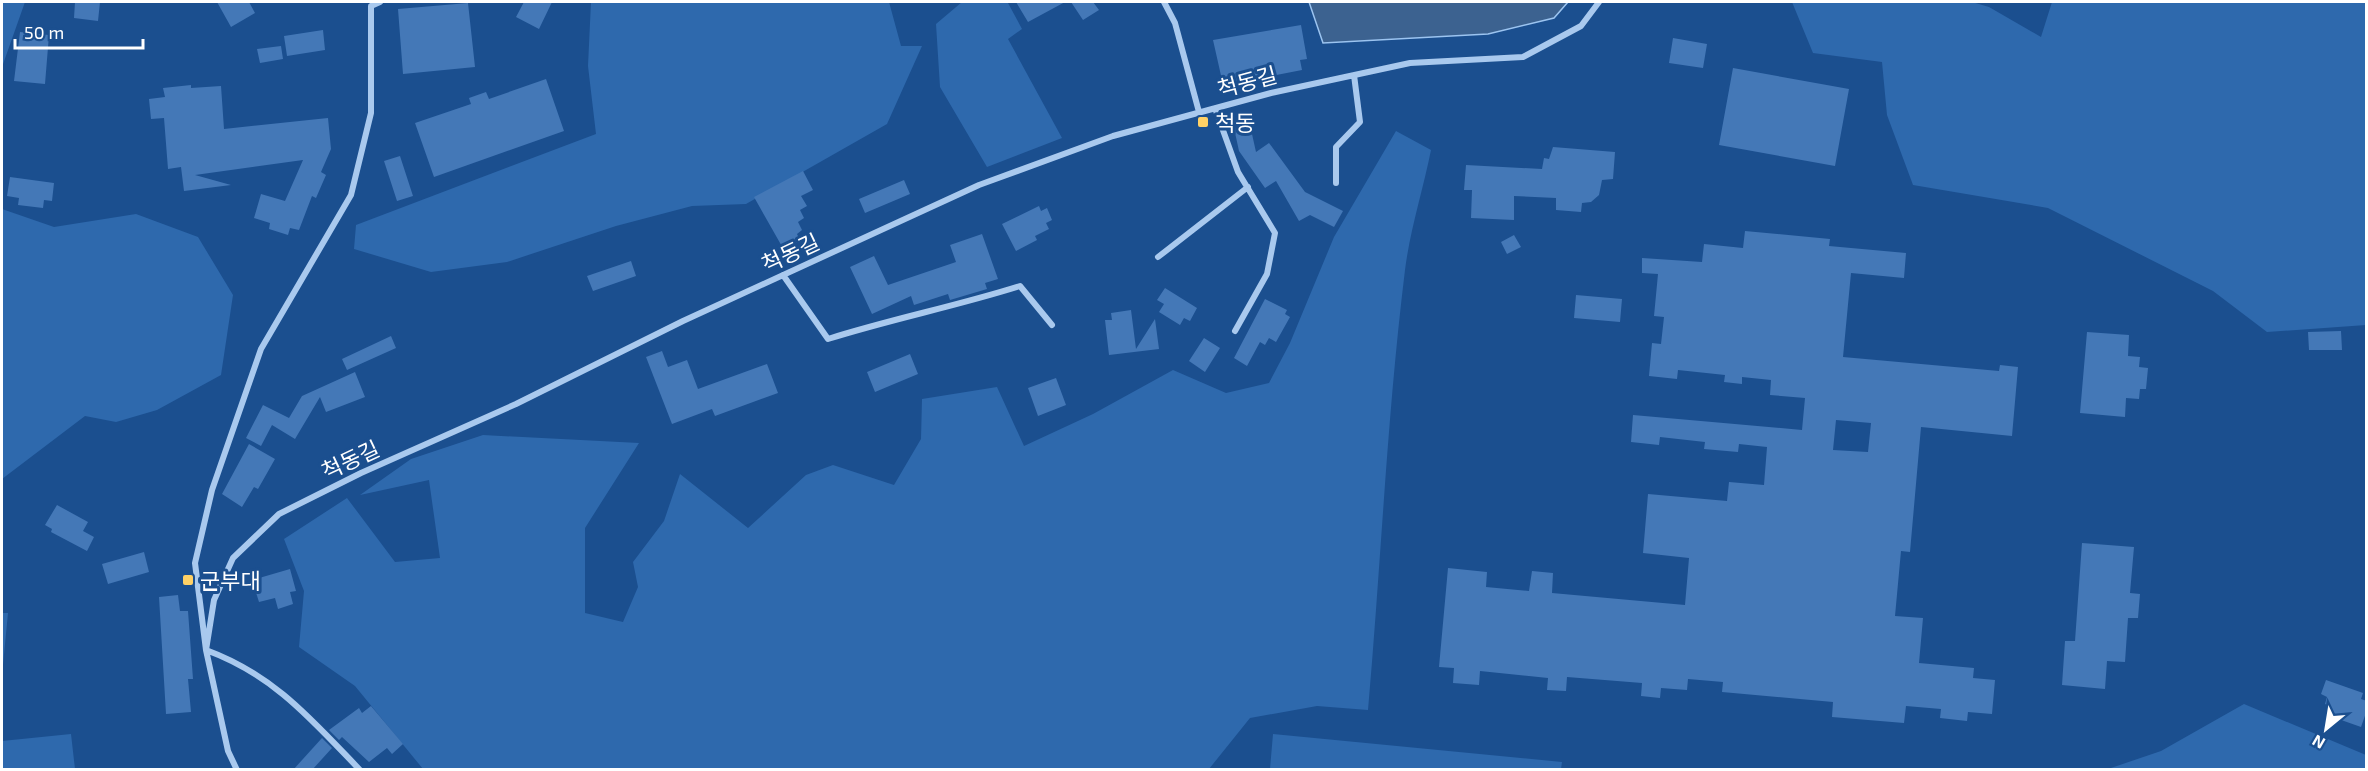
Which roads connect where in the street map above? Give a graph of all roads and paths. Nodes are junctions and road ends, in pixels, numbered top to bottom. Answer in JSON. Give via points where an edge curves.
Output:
{"nodes":[{"id":1,"x":380,"y":2,"type":"edge"},
{"id":2,"x":1164,"y":2,"type":"edge"},
{"id":3,"x":1599,"y":2,"type":"edge"},
{"id":4,"x":1354,"y":75,"type":"junction"},
{"id":5,"x":1215,"y":108,"type":"junction"},
{"id":6,"x":1199,"y":112,"type":"junction"},
{"id":7,"x":1336,"y":183,"type":"dead end"},
{"id":8,"x":1248,"y":188,"type":"junction"},
{"id":9,"x":1158,"y":257,"type":"dead end"},
{"id":10,"x":783,"y":275,"type":"junction"},
{"id":11,"x":1052,"y":325,"type":"dead end"},
{"id":12,"x":1235,"y":331,"type":"dead end"},
{"id":13,"x":206,"y":650,"type":"junction"},
{"id":14,"x":237,"y":770,"type":"edge"},
{"id":15,"x":360,"y":770,"type":"edge"}],
"edges":[{"from":1,"to":13,"type":"street","via":[[371,6],[371,113],[351,195],[261,349],[212,490],[195,563]]},
{"from":2,"to":6,"type":"street","via":[[1176,23]]},
{"from":3,"to":4,"type":"street","name":"척동길","via":[[1581,26],[1523,57],[1410,63]]},
{"from":4,"to":5,"type":"street","name":"척동길"},
{"from":4,"to":7,"type":"street","via":[[1360,123],[1336,147]]},
{"from":5,"to":6,"type":"street","name":"척동길"},
{"from":5,"to":8,"type":"street","via":[[1238,172]]},
{"from":6,"to":10,"type":"street","name":"척동길","via":[[1113,136],[979,185]]},
{"from":8,"to":9,"type":"street"},
{"from":8,"to":12,"type":"street","via":[[1275,233],[1267,274]]},
{"from":10,"to":11,"type":"street","via":[[828,339],[1020,286]]},
{"from":10,"to":13,"type":"street","name":"척동길","via":[[279,514],[233,558],[214,600]]},
{"from":13,"to":14,"type":"street","name":"척동길","via":[[228,751]]},
{"from":13,"to":15,"type":"street","via":[[238,662],[293,701]]}]}
